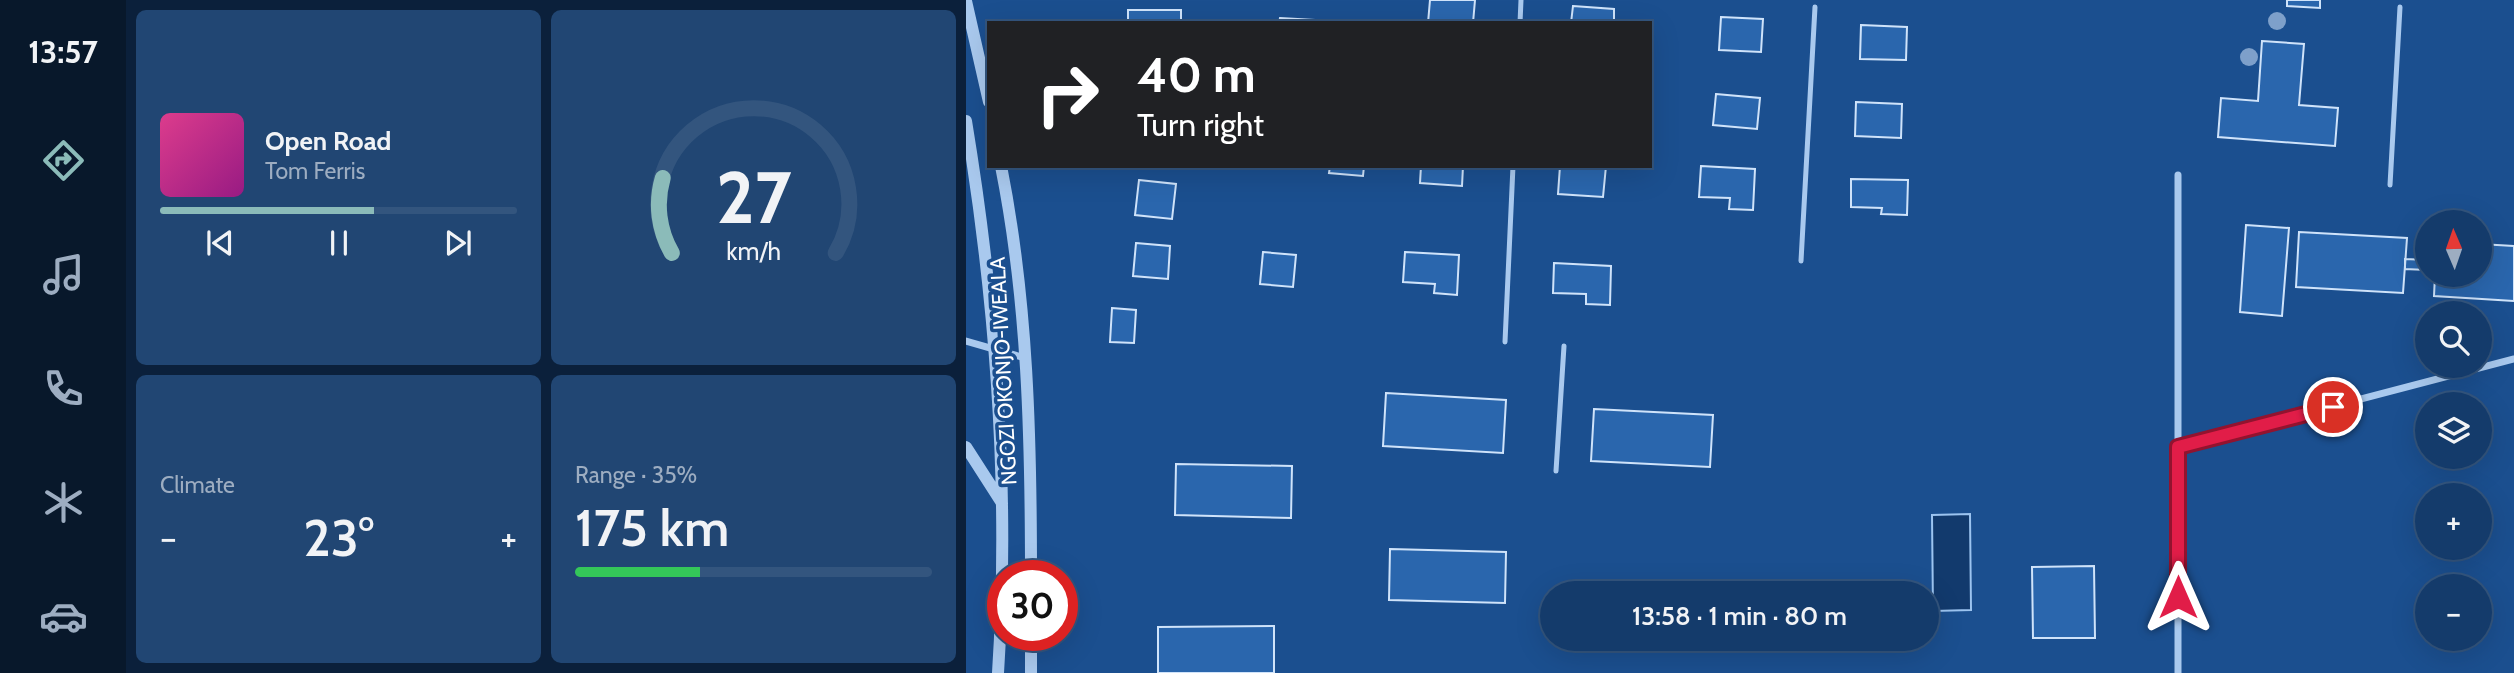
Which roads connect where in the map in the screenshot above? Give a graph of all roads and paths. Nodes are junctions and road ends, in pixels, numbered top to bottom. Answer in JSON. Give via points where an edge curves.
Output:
{"nodes":[{"id":1,"x":1521,"y":0,"type":"edge"},
{"id":2,"x":966,"y":1,"type":"edge"},
{"id":3,"x":2400,"y":6,"type":"dead end"},
{"id":4,"x":1815,"y":7,"type":"dead end"},
{"id":5,"x":1520,"y":21,"type":"edge"},
{"id":6,"x":987,"y":93,"type":"edge"},
{"id":7,"x":966,"y":121,"type":"edge"},
{"id":8,"x":1001,"y":168,"type":"edge"},
{"id":9,"x":1513,"y":168,"type":"edge"},
{"id":10,"x":2178,"y":175,"type":"dead end"},
{"id":11,"x":970,"y":177,"type":"edge"},
{"id":12,"x":2390,"y":185,"type":"dead end"},
{"id":13,"x":1801,"y":261,"type":"dead end"},
{"id":14,"x":966,"y":341,"type":"edge"},
{"id":15,"x":1505,"y":342,"type":"dead end"},
{"id":16,"x":1564,"y":346,"type":"dead end"},
{"id":17,"x":994,"y":350,"type":"junction"},
{"id":18,"x":1025,"y":358,"type":"junction"},
{"id":19,"x":2514,"y":359,"type":"edge"},
{"id":20,"x":966,"y":447,"type":"edge"},
{"id":21,"x":2178,"y":447,"type":"junction"},
{"id":22,"x":1556,"y":471,"type":"dead end"},
{"id":23,"x":1002,"y":503,"type":"junction"},
{"id":24,"x":1031,"y":560,"type":"edge"},
{"id":25,"x":1031,"y":651,"type":"edge"},
{"id":26,"x":998,"y":673,"type":"edge"},
{"id":27,"x":1031,"y":673,"type":"edge"},
{"id":28,"x":2178,"y":673,"type":"edge"}],
"edges":[{"from":1,"to":5,"type":"lane"},
{"from":2,"to":6,"type":"street"},
{"from":3,"to":12,"type":"lane"},
{"from":4,"to":13,"type":"lane"},
{"from":7,"to":11,"type":"street","name":"NGOZI OKONJO-IWEALA"},
{"from":8,"to":18,"type":"street","name":"NGOZI OKONJO-IWEALA","via":[[1014,230]]},
{"from":9,"to":15,"type":"lane"},
{"from":10,"to":21,"type":"street"},
{"from":11,"to":17,"type":"street","name":"NGOZI OKONJO-IWEALA"},
{"from":14,"to":17,"type":"street"},
{"from":16,"to":22,"type":"lane"},
{"from":17,"to":18,"type":"street"},
{"from":17,"to":23,"type":"street","name":"NGOZI OKONJO-IWEALA"},
{"from":18,"to":24,"type":"street","name":"NGOZI OKONJO-IWEALA"},
{"from":19,"to":21,"type":"street"},
{"from":20,"to":23,"type":"street"},
{"from":21,"to":28,"type":"street"},
{"from":23,"to":26,"type":"street","name":"NGOZI OKONJO-IWEALA"},
{"from":25,"to":27,"type":"street"}]}
